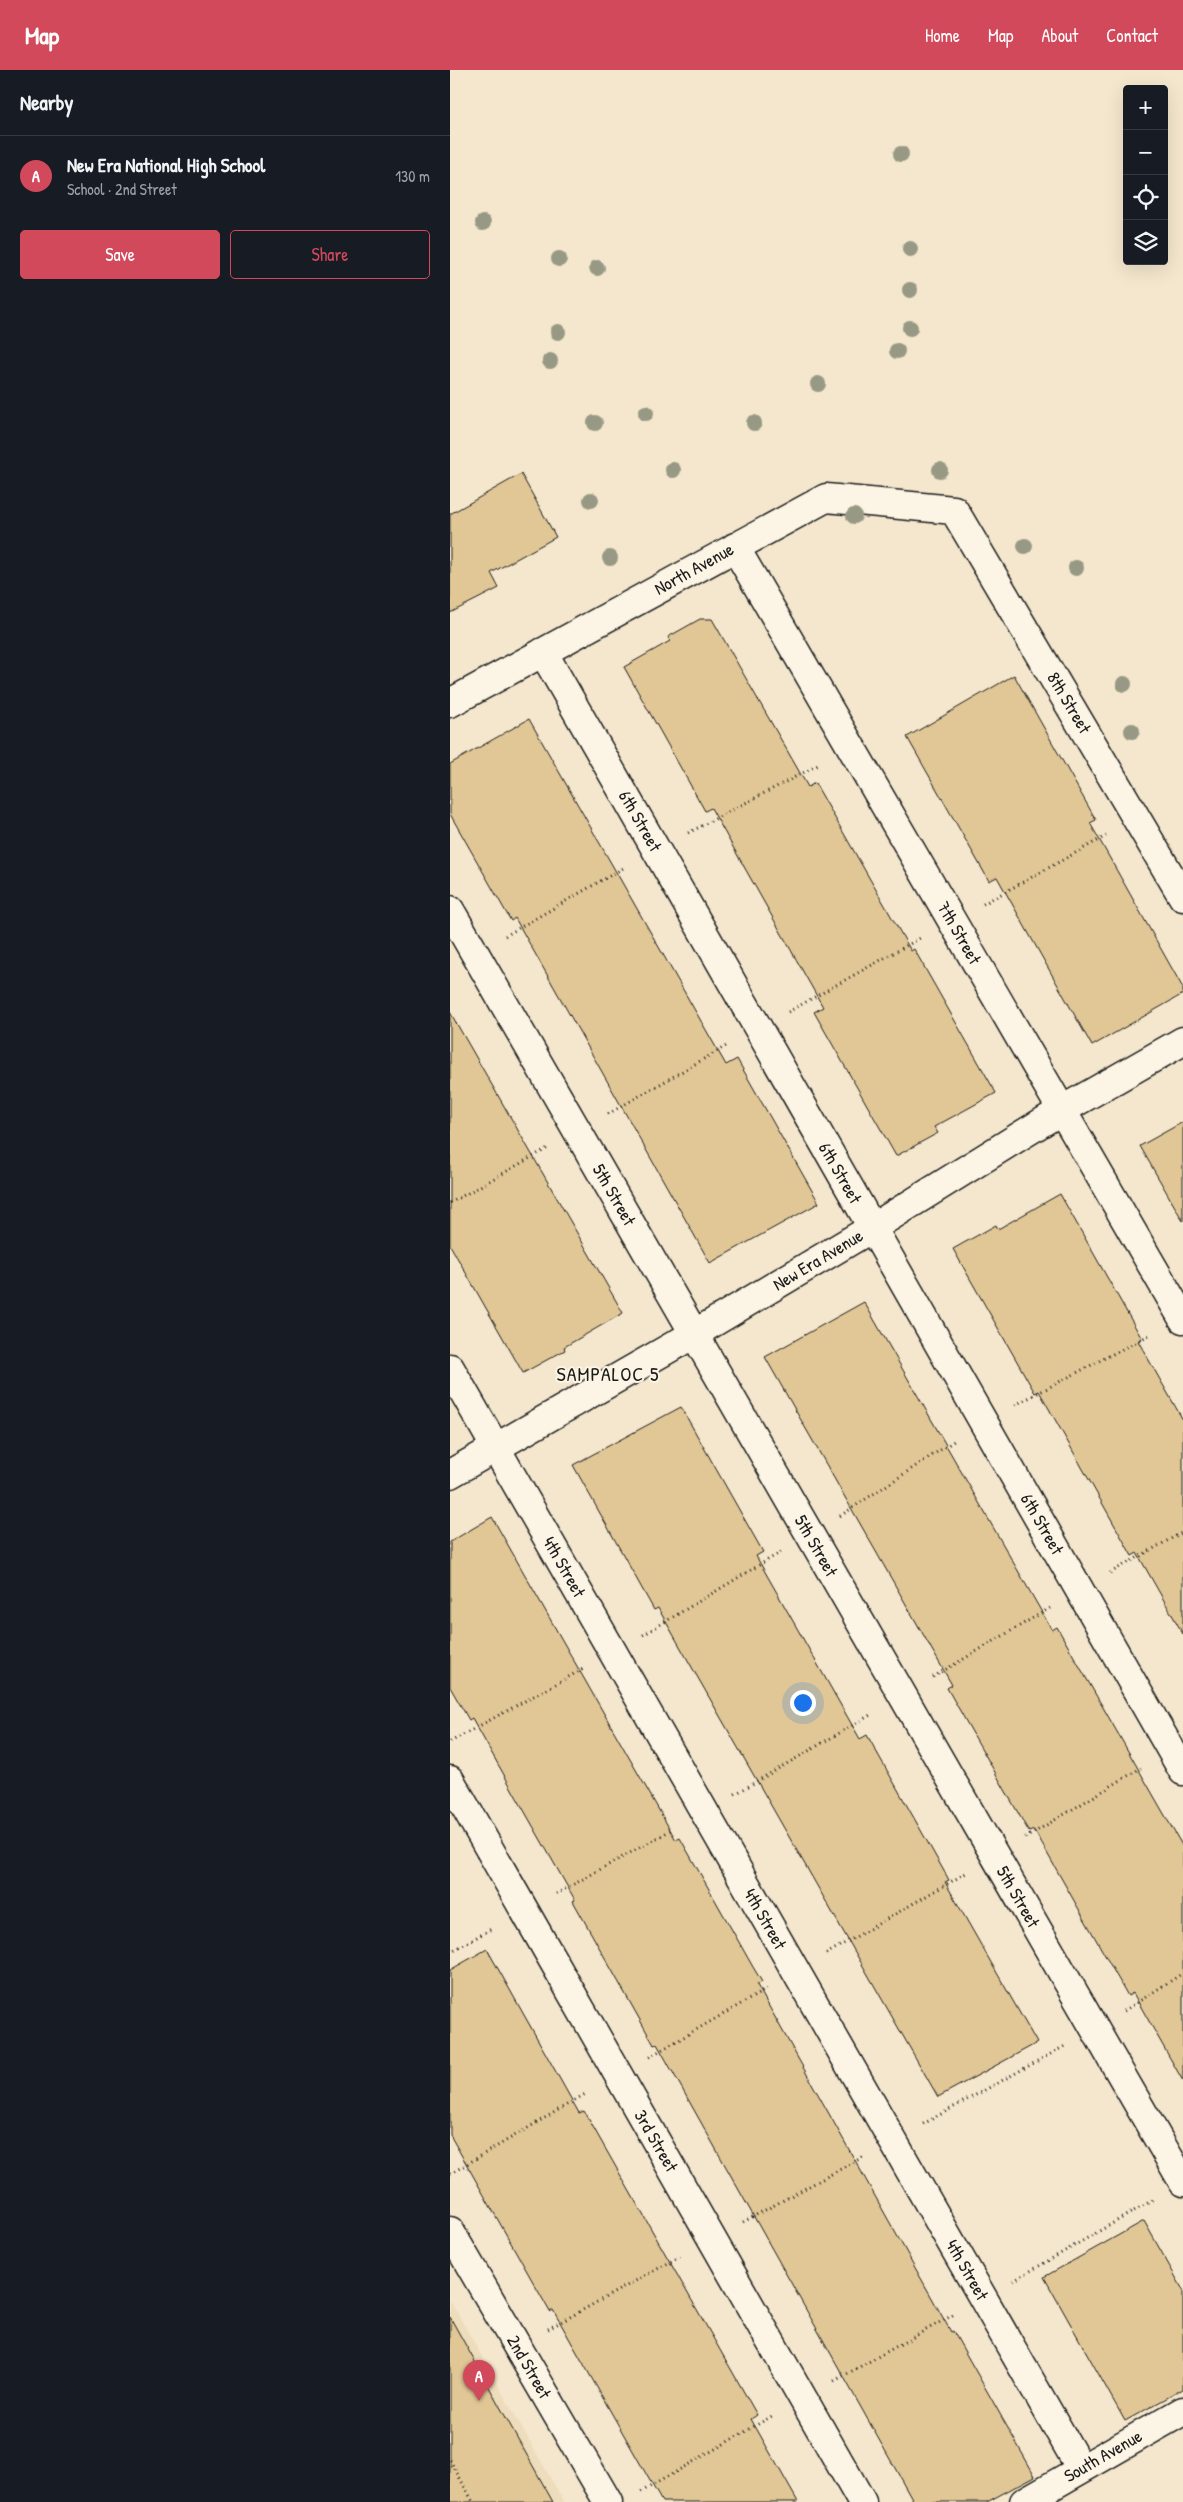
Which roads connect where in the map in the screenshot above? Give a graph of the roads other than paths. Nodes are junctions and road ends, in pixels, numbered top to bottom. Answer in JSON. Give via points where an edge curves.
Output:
{"nodes":[{"id":1,"x":954,"y":510,"type":"joint"},
{"id":2,"x":735,"y":547,"type":"junction"},
{"id":3,"x":542,"y":652,"type":"junction"},
{"id":4,"x":450,"y":703,"type":"edge"},
{"id":5,"x":1183,"y":897,"type":"edge"},
{"id":6,"x":450,"y":910,"type":"edge"},
{"id":7,"x":1183,"y":1041,"type":"edge"},
{"id":8,"x":1062,"y":1110,"type":"junction"},
{"id":9,"x":872,"y":1228,"type":"junction"},
{"id":10,"x":1183,"y":1319,"type":"edge"},
{"id":11,"x":694,"y":1334,"type":"junction"},
{"id":12,"x":450,"y":1368,"type":"edge"},
{"id":13,"x":496,"y":1448,"type":"junction"},
{"id":14,"x":450,"y":1474,"type":"edge"},
{"id":15,"x":1183,"y":1771,"type":"edge"},
{"id":16,"x":450,"y":1780,"type":"edge"},
{"id":17,"x":1183,"y":2182,"type":"edge"},
{"id":18,"x":450,"y":2232,"type":"edge"},
{"id":19,"x":1183,"y":2411,"type":"edge"},
{"id":20,"x":1081,"y":2469,"type":"junction"},
{"id":21,"x":620,"y":2500,"type":"edge"},
{"id":22,"x":862,"y":2502,"type":"edge"},
{"id":23,"x":1024,"y":2502,"type":"edge"}],
"edges":[{"from":1,"to":2,"type":"street","name":"North Avenue","via":[[826,498]]},
{"from":1,"to":5,"type":"street","name":"8th Street"},
{"from":2,"to":3,"type":"street","name":"North Avenue"},
{"from":2,"to":8,"type":"street","name":"7th Street"},
{"from":3,"to":4,"type":"street","name":"North Avenue"},
{"from":3,"to":9,"type":"street","name":"6th Street"},
{"from":6,"to":11,"type":"street","name":"5th Street"},
{"from":7,"to":8,"type":"street","name":"New Era Avenue"},
{"from":8,"to":9,"type":"street","name":"New Era Avenue"},
{"from":8,"to":10,"type":"street","name":"7th Street"},
{"from":9,"to":11,"type":"street","name":"New Era Avenue"},
{"from":9,"to":15,"type":"street","name":"6th Street"},
{"from":11,"to":13,"type":"street","name":"New Era Avenue"},
{"from":11,"to":17,"type":"street","name":"5th Street"},
{"from":12,"to":13,"type":"street","name":"4th Street"},
{"from":13,"to":14,"type":"street","name":"New Era Avenue"},
{"from":13,"to":20,"type":"street","name":"4th Street"},
{"from":16,"to":22,"type":"street","name":"3rd Street"},
{"from":18,"to":21,"type":"street","name":"2nd Street","via":[[517,2346]]},
{"from":19,"to":20,"type":"street","name":"South Avenue"},
{"from":20,"to":23,"type":"street","name":"South Avenue"}]}
